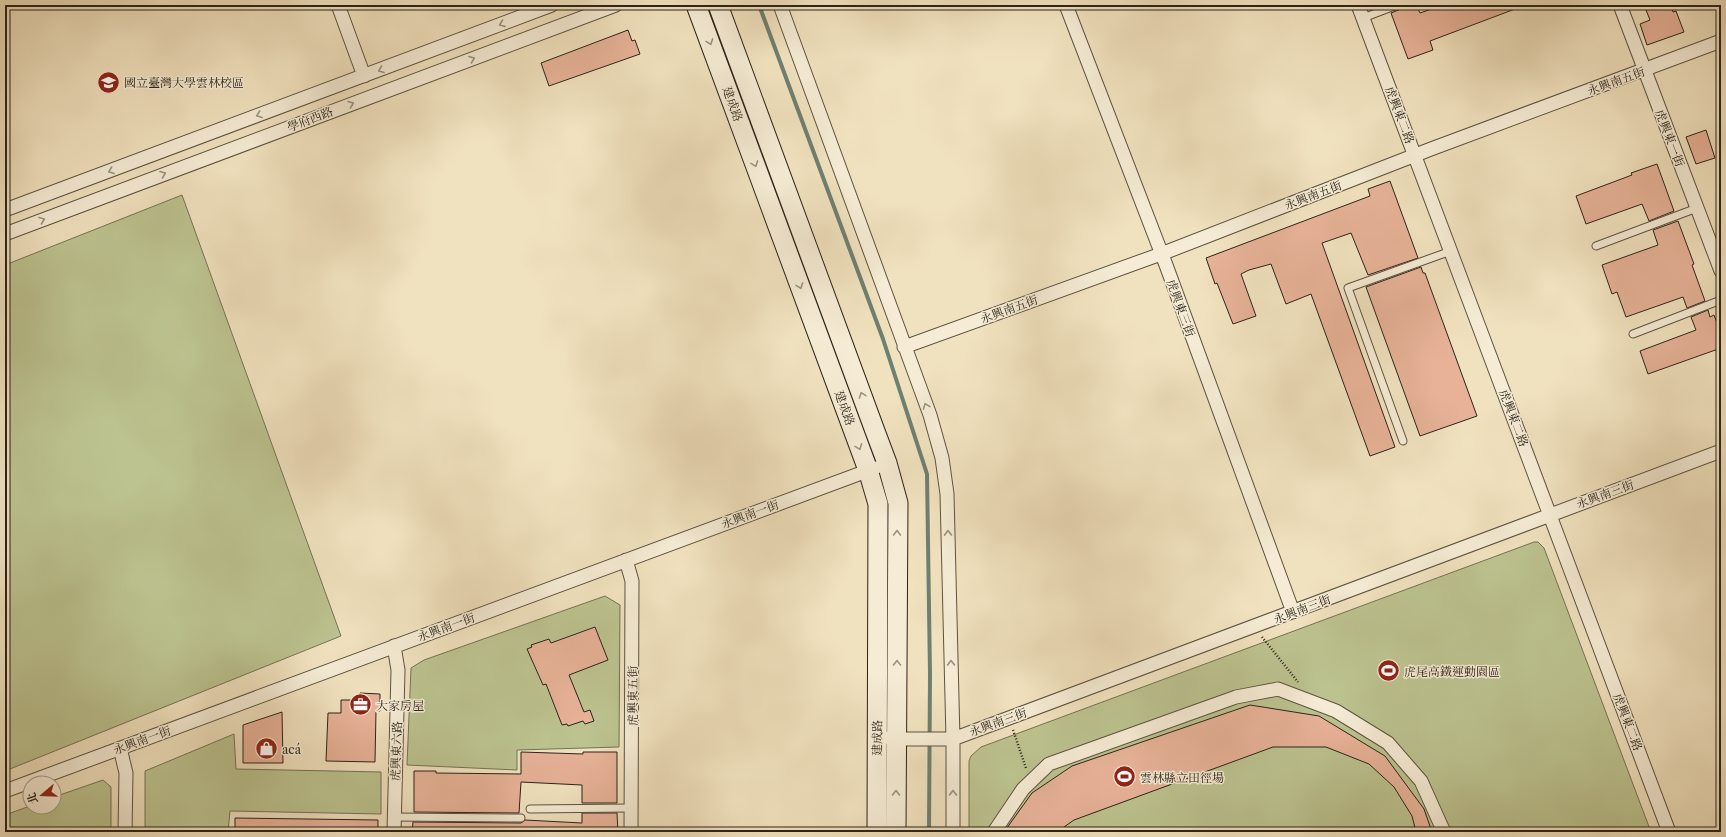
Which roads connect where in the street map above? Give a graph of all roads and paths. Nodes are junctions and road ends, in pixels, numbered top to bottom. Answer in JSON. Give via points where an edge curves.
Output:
{"nodes":[{"id":1,"x":338,"y":5,"type":"edge"},
{"id":2,"x":552,"y":5,"type":"edge"},
{"id":3,"x":616,"y":5,"type":"edge"},
{"id":4,"x":696,"y":5,"type":"edge"},
{"id":5,"x":718,"y":5,"type":"edge"},
{"id":6,"x":780,"y":5,"type":"edge"},
{"id":7,"x":1066,"y":5,"type":"edge"},
{"id":8,"x":1358,"y":5,"type":"edge"},
{"id":9,"x":1397,"y":5,"type":"edge"},
{"id":10,"x":1620,"y":5,"type":"edge"},
{"id":11,"x":1362,"y":18,"type":"junction"},
{"id":12,"x":1721,"y":41,"type":"edge"},
{"id":13,"x":1644,"y":70,"type":"junction"},
{"id":14,"x":364,"y":76,"type":"junction"},
{"id":15,"x":1415,"y":156,"type":"junction"},
{"id":16,"x":1697,"y":208,"type":"junction"},
{"id":17,"x":5,"y":210,"type":"edge"},
{"id":18,"x":5,"y":234,"type":"edge"},
{"id":19,"x":1596,"y":246,"type":"dead end"},
{"id":20,"x":1451,"y":251,"type":"junction"},
{"id":21,"x":1161,"y":254,"type":"junction"},
{"id":22,"x":1721,"y":271,"type":"edge"},
{"id":23,"x":1721,"y":300,"type":"edge"},
{"id":24,"x":1633,"y":334,"type":"dead end"},
{"id":25,"x":904,"y":347,"type":"junction"},
{"id":26,"x":1403,"y":441,"type":"dead end"},
{"id":27,"x":1721,"y":451,"type":"edge"},
{"id":28,"x":887,"y":463,"type":"junction"},
{"id":29,"x":868,"y":470,"type":"junction"},
{"id":30,"x":1550,"y":515,"type":"junction"},
{"id":31,"x":626,"y":560,"type":"junction"},
{"id":32,"x":1293,"y":612,"type":"junction"},
{"id":33,"x":1262,"y":637,"type":"dead end"},
{"id":34,"x":394,"y":646,"type":"junction"},
{"id":35,"x":1313,"y":701,"type":"junction"},
{"id":36,"x":1012,"y":730,"type":"dead end"},
{"id":37,"x":877,"y":737,"type":"junction"},
{"id":38,"x":900,"y":739,"type":"junction"},
{"id":39,"x":948,"y":739,"type":"junction"},
{"id":40,"x":120,"y":748,"type":"junction"},
{"id":41,"x":1030,"y":780,"type":"junction"},
{"id":42,"x":5,"y":791,"type":"edge"},
{"id":43,"x":631,"y":808,"type":"junction"},
{"id":44,"x":530,"y":809,"type":"dead end"},
{"id":45,"x":394,"y":817,"type":"junction"},
{"id":46,"x":521,"y":818,"type":"dead end"},
{"id":47,"x":125,"y":832,"type":"edge"},
{"id":48,"x":394,"y":832,"type":"edge"},
{"id":49,"x":631,"y":832,"type":"edge"},
{"id":50,"x":877,"y":832,"type":"edge"},
{"id":51,"x":896,"y":832,"type":"edge"},
{"id":52,"x":953,"y":832,"type":"edge"},
{"id":53,"x":994,"y":832,"type":"edge"},
{"id":54,"x":1444,"y":832,"type":"edge"},
{"id":55,"x":1669,"y":832,"type":"edge"}],
"edges":[{"from":1,"to":14,"type":"street"},
{"from":2,"to":14,"type":"street","name":"學府西路","one_way":true},
{"from":18,"to":3,"type":"street","name":"學府西路","one_way":true},
{"from":4,"to":29,"type":"street","name":"建成路","one_way":true},
{"from":28,"to":5,"type":"street","name":"建成路","one_way":true},
{"from":6,"to":25,"type":"street"},
{"from":7,"to":21,"type":"street","name":"虎興東三街"},
{"from":8,"to":11,"type":"street","name":"虎興東二路"},
{"from":9,"to":11,"type":"lane"},
{"from":10,"to":13,"type":"street","name":"虎興東一街"},
{"from":11,"to":15,"type":"street","name":"虎興東二路"},
{"from":12,"to":13,"type":"street","name":"永興南五街"},
{"from":13,"to":15,"type":"street","name":"永興南五街"},
{"from":13,"to":16,"type":"street","name":"虎興東一街"},
{"from":14,"to":17,"type":"street","name":"學府西路","one_way":true},
{"from":15,"to":20,"type":"street","name":"虎興東二路"},
{"from":15,"to":21,"type":"street","name":"永興南五街"},
{"from":16,"to":19,"type":"lane"},
{"from":16,"to":22,"type":"street","name":"虎興東一街"},
{"from":20,"to":26,"type":"lane","via":[[1348,288]]},
{"from":20,"to":30,"type":"street","name":"虎興東二路"},
{"from":21,"to":25,"type":"street","name":"永興南五街"},
{"from":21,"to":32,"type":"street","name":"虎興東三街"},
{"from":23,"to":24,"type":"lane"},
{"from":39,"to":25,"type":"street","one_way":true,"via":[[947,494],[942,458],[930,416]]},
{"from":27,"to":30,"type":"street","name":"永興南三街"},
{"from":28,"to":29,"type":"street","name":"永興南一街"},
{"from":38,"to":28,"type":"street","name":"建成路","one_way":true,"via":[[898,503]]},
{"from":29,"to":31,"type":"street","name":"永興南一街"},
{"from":29,"to":37,"type":"street","name":"建成路","via":[[878,504]]},
{"from":30,"to":32,"type":"street","name":"永興南三街"},
{"from":30,"to":55,"type":"street","name":"虎興東二路"},
{"from":31,"to":34,"type":"street","name":"永興南一街"},
{"from":31,"to":43,"type":"street","name":"虎興東五街","via":[[632,581]]},
{"from":32,"to":39,"type":"street","name":"永興南三街"},
{"from":33,"to":35,"type":"path"},
{"from":34,"to":40,"type":"street","name":"永興南一街"},
{"from":34,"to":45,"type":"street","name":"虎興東六路","via":[[398,670]]},
{"from":35,"to":41,"type":"street","via":[[1278,689],[1236,697],[1049,764]]},
{"from":35,"to":54,"type":"street","via":[[1336,711],[1388,743],[1422,781]]},
{"from":36,"to":41,"type":"path"},
{"from":37,"to":38,"type":"street","name":"永興南三街"},
{"from":37,"to":50,"type":"street","name":"建成路"},
{"from":38,"to":39,"type":"street","name":"永興南三街"},
{"from":51,"to":38,"type":"street","name":"建成路","one_way":true},
{"from":52,"to":39,"type":"street","one_way":true},
{"from":40,"to":42,"type":"street","name":"永興南一街"},
{"from":40,"to":47,"type":"street","via":[[126,773]]},
{"from":41,"to":53,"type":"street"},
{"from":43,"to":44,"type":"lane"},
{"from":43,"to":49,"type":"street","name":"虎興東五街"},
{"from":45,"to":46,"type":"lane"},
{"from":45,"to":48,"type":"street","name":"虎興東六路"}]}
